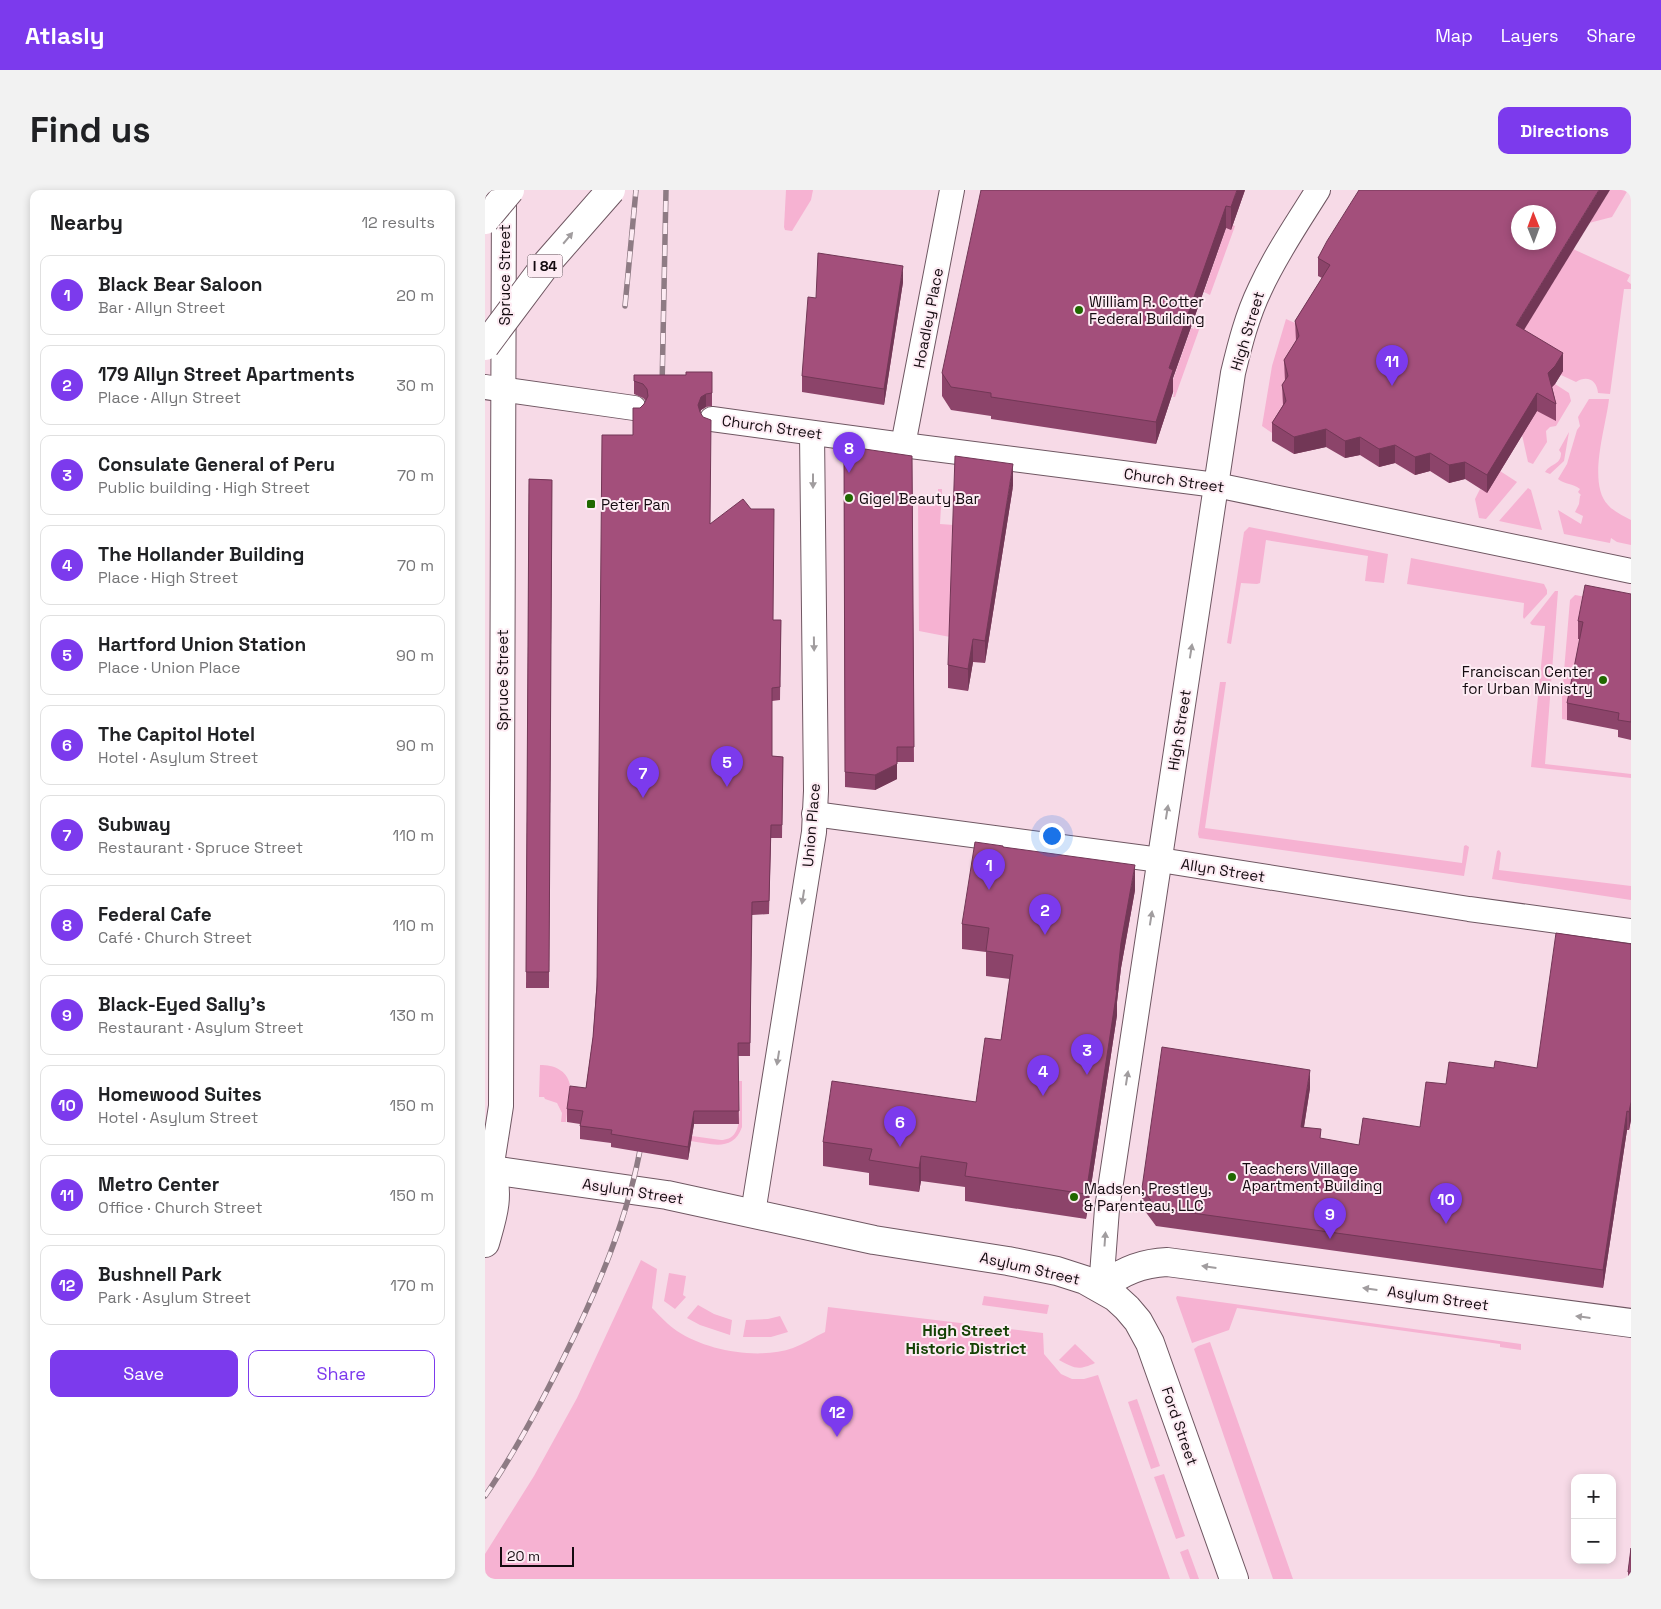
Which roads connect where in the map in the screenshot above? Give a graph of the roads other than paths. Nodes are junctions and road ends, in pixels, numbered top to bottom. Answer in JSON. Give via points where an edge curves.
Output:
{"nodes":[{"id":1,"x":504,"y":190,"type":"edge"},
{"id":2,"x":510,"y":190,"type":"edge"},
{"id":3,"x":611,"y":190,"type":"edge"},
{"id":4,"x":952,"y":190,"type":"edge"},
{"id":5,"x":1318,"y":190,"type":"edge"},
{"id":6,"x":485,"y":220,"type":"edge"},
{"id":7,"x":485,"y":346,"type":"edge"},
{"id":8,"x":494,"y":389,"type":"edge"},
{"id":9,"x":634,"y":408,"type":"edge"},
{"id":10,"x":712,"y":419,"type":"edge"},
{"id":11,"x":813,"y":433,"type":"junction"},
{"id":12,"x":903,"y":445,"type":"junction"},
{"id":13,"x":1216,"y":485,"type":"junction"},
{"id":14,"x":1631,"y":571,"type":"edge"},
{"id":15,"x":815,"y":814,"type":"junction"},
{"id":16,"x":1160,"y":860,"type":"junction"},
{"id":17,"x":1631,"y":931,"type":"edge"},
{"id":18,"x":487,"y":1171,"type":"edge"},
{"id":19,"x":753,"y":1212,"type":"junction"},
{"id":20,"x":485,"y":1243,"type":"edge"},
{"id":21,"x":1101,"y":1288,"type":"junction"},
{"id":22,"x":1631,"y":1324,"type":"edge"},
{"id":23,"x":1233,"y":1579,"type":"edge"}],
"edges":[{"from":1,"to":8,"type":"street","name":"Spruce Street"},
{"from":2,"to":6,"type":"main road","bridge":true},
{"from":7,"to":3,"type":"main road","number":"I 84","one_way":true,"bridge":true,"via":[[547,263]]},
{"from":4,"to":12,"type":"street","name":"Hoadley Place"},
{"from":5,"to":13,"type":"street","name":"High Street","via":[[1267,275],[1247,320],[1233,373]]},
{"from":8,"to":9,"type":"street"},
{"from":8,"to":18,"type":"street","name":"Spruce Street","via":[[501,1106]]},
{"from":10,"to":11,"type":"street","name":"Church Street"},
{"from":11,"to":12,"type":"street","name":"Church Street"},
{"from":11,"to":15,"type":"street","name":"Union Place","one_way":true},
{"from":12,"to":13,"type":"street","name":"Church Street"},
{"from":13,"to":14,"type":"street","name":"Church Street"},
{"from":16,"to":13,"type":"street","name":"High Street","one_way":true},
{"from":15,"to":16,"type":"street","name":"Allyn Street"},
{"from":15,"to":19,"type":"street","name":"Union Place","one_way":true},
{"from":16,"to":17,"type":"street","name":"Allyn Street"},
{"from":21,"to":16,"type":"street","name":"High Street","one_way":true,"via":[[1107,1209]]},
{"from":18,"to":19,"type":"main road","name":"Asylum Street","via":[[667,1195]]},
{"from":18,"to":20,"type":"main road","via":[[495,1185],[496,1198]]},
{"from":19,"to":21,"type":"main road","name":"Asylum Street","via":[[874,1240],[1046,1268]]},
{"from":22,"to":21,"type":"main road","name":"Asylum Street","one_way":true,"via":[[1167,1262],[1128,1270]]},
{"from":21,"to":23,"type":"main road","name":"Ford Street","via":[[1127,1308],[1150,1343]]}]}
